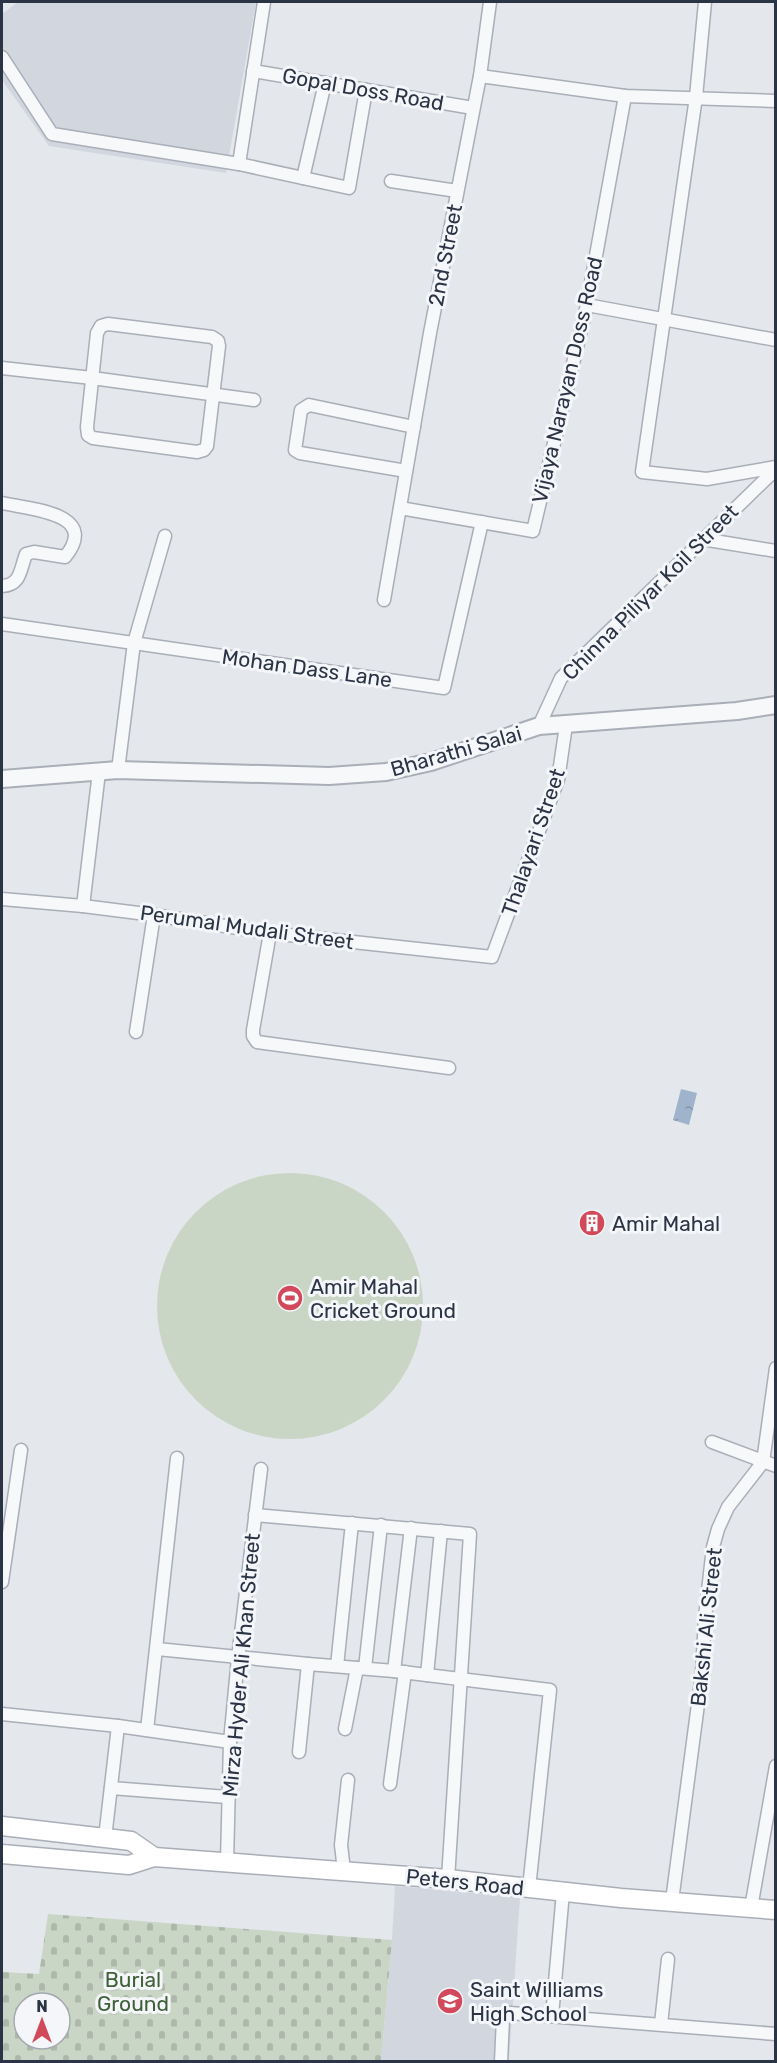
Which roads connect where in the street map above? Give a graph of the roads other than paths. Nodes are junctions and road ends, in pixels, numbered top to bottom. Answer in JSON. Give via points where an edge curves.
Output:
{"nodes":[{"id":1,"x":264,"y":2,"type":"edge"},
{"id":2,"x":490,"y":2,"type":"edge"},
{"id":3,"x":705,"y":2,"type":"edge"},
{"id":4,"x":2,"y":57,"type":"edge"},
{"id":5,"x":253,"y":71,"type":"junction"},
{"id":6,"x":480,"y":76,"type":"junction"},
{"id":7,"x":325,"y":83,"type":"junction"},
{"id":8,"x":366,"y":90,"type":"junction"},
{"id":9,"x":625,"y":96,"type":"junction"},
{"id":10,"x":696,"y":97,"type":"junction"},
{"id":11,"x":776,"y":101,"type":"edge"},
{"id":12,"x":473,"y":108,"type":"junction"},
{"id":13,"x":239,"y":164,"type":"junction"},
{"id":14,"x":303,"y":178,"type":"junction"},
{"id":15,"x":391,"y":181,"type":"dead end"},
{"id":16,"x":457,"y":191,"type":"junction"},
{"id":17,"x":586,"y":305,"type":"junction"},
{"id":18,"x":664,"y":320,"type":"junction"},
{"id":19,"x":776,"y":340,"type":"edge"},
{"id":20,"x":2,"y":368,"type":"edge"},
{"id":21,"x":92,"y":378,"type":"junction"},
{"id":22,"x":213,"y":395,"type":"junction"},
{"id":23,"x":254,"y":400,"type":"dead end"},
{"id":24,"x":414,"y":427,"type":"junction"},
{"id":25,"x":776,"y":468,"type":"edge"},
{"id":26,"x":406,"y":471,"type":"junction"},
{"id":27,"x":2,"y":503,"type":"edge"},
{"id":28,"x":400,"y":508,"type":"junction"},
{"id":29,"x":482,"y":522,"type":"junction"},
{"id":30,"x":165,"y":536,"type":"dead end"},
{"id":31,"x":702,"y":539,"type":"junction"},
{"id":32,"x":776,"y":551,"type":"edge"},
{"id":33,"x":2,"y":586,"type":"edge"},
{"id":34,"x":384,"y":600,"type":"dead end"},
{"id":35,"x":2,"y":624,"type":"edge"},
{"id":36,"x":134,"y":643,"type":"junction"},
{"id":37,"x":776,"y":705,"type":"edge"},
{"id":38,"x":566,"y":725,"type":"junction"},
{"id":39,"x":539,"y":726,"type":"junction"},
{"id":40,"x":118,"y":770,"type":"junction"},
{"id":41,"x":99,"y":772,"type":"junction"},
{"id":42,"x":2,"y":779,"type":"edge"},
{"id":43,"x":2,"y":899,"type":"edge"},
{"id":44,"x":82,"y":906,"type":"junction"},
{"id":45,"x":154,"y":915,"type":"junction"},
{"id":46,"x":270,"y":933,"type":"junction"},
{"id":47,"x":492,"y":957,"type":"joint"},
{"id":48,"x":136,"y":1032,"type":"dead end"},
{"id":49,"x":449,"y":1068,"type":"dead end"},
{"id":50,"x":776,"y":1368,"type":"edge"},
{"id":51,"x":712,"y":1442,"type":"dead end"},
{"id":52,"x":21,"y":1450,"type":"dead end"},
{"id":53,"x":177,"y":1458,"type":"dead end"},
{"id":54,"x":763,"y":1462,"type":"junction"},
{"id":55,"x":776,"y":1466,"type":"edge"},
{"id":56,"x":261,"y":1469,"type":"dead end"},
{"id":57,"x":255,"y":1515,"type":"junction"},
{"id":58,"x":352,"y":1523,"type":"junction"},
{"id":59,"x":381,"y":1525,"type":"junction"},
{"id":60,"x":411,"y":1528,"type":"junction"},
{"id":61,"x":441,"y":1531,"type":"junction"},
{"id":62,"x":2,"y":1582,"type":"edge"},
{"id":63,"x":157,"y":1649,"type":"junction"},
{"id":64,"x":238,"y":1658,"type":"junction"},
{"id":65,"x":308,"y":1664,"type":"junction"},
{"id":66,"x":337,"y":1666,"type":"junction"},
{"id":67,"x":361,"y":1668,"type":"junction"},
{"id":68,"x":400,"y":1671,"type":"junction"},
{"id":69,"x":427,"y":1675,"type":"junction"},
{"id":70,"x":461,"y":1680,"type":"junction"},
{"id":71,"x":2,"y":1714,"type":"edge"},
{"id":72,"x":118,"y":1726,"type":"junction"},
{"id":73,"x":345,"y":1729,"type":"dead end"},
{"id":74,"x":147,"y":1730,"type":"junction"},
{"id":75,"x":230,"y":1742,"type":"junction"},
{"id":76,"x":299,"y":1752,"type":"dead end"},
{"id":77,"x":776,"y":1766,"type":"edge"},
{"id":78,"x":348,"y":1780,"type":"dead end"},
{"id":79,"x":390,"y":1784,"type":"dead end"},
{"id":80,"x":111,"y":1788,"type":"junction"},
{"id":81,"x":227,"y":1797,"type":"junction"},
{"id":82,"x":2,"y":1826,"type":"edge"},
{"id":83,"x":2,"y":1841,"type":"edge"},
{"id":84,"x":103,"y":1845,"type":"junction"},
{"id":85,"x":2,"y":1854,"type":"edge"},
{"id":86,"x":154,"y":1857,"type":"junction"},
{"id":87,"x":226,"y":1862,"type":"junction"},
{"id":88,"x":344,"y":1870,"type":"junction"},
{"id":89,"x":448,"y":1879,"type":"junction"},
{"id":90,"x":529,"y":1888,"type":"junction"},
{"id":91,"x":563,"y":1892,"type":"junction"},
{"id":92,"x":672,"y":1901,"type":"junction"},
{"id":93,"x":751,"y":1908,"type":"junction"},
{"id":94,"x":776,"y":1910,"type":"edge"},
{"id":95,"x":668,"y":1959,"type":"dead end"},
{"id":96,"x":552,"y":2016,"type":"junction"},
{"id":97,"x":661,"y":2024,"type":"junction"},
{"id":98,"x":776,"y":2034,"type":"edge"},
{"id":99,"x":501,"y":2061,"type":"edge"}],
"edges":[{"from":1,"to":5,"type":"street"},
{"from":2,"to":6,"type":"street","name":"2nd Street"},
{"from":3,"to":10,"type":"street"},
{"from":4,"to":13,"type":"street","via":[[52,134]]},
{"from":5,"to":7,"type":"street","name":"Gopal Doss Road"},
{"from":5,"to":13,"type":"street"},
{"from":6,"to":9,"type":"street"},
{"from":6,"to":12,"type":"street","name":"2nd Street"},
{"from":7,"to":8,"type":"street","name":"Gopal Doss Road"},
{"from":7,"to":14,"type":"street"},
{"from":8,"to":12,"type":"street","name":"Gopal Doss Road"},
{"from":8,"to":14,"type":"street","via":[[349,188]]},
{"from":9,"to":10,"type":"street"},
{"from":9,"to":17,"type":"street","name":"Vijaya Narayan Doss Road"},
{"from":10,"to":11,"type":"street"},
{"from":10,"to":18,"type":"street"},
{"from":12,"to":16,"type":"street","name":"2nd Street"},
{"from":13,"to":14,"type":"street"},
{"from":15,"to":16,"type":"street"},
{"from":16,"to":24,"type":"street","name":"2nd Street"},
{"from":17,"to":18,"type":"street"},
{"from":17,"to":29,"type":"street","name":"Vijaya Narayan Doss Road","via":[[533,531]]},
{"from":18,"to":19,"type":"street"},
{"from":18,"to":25,"type":"street","via":[[642,472],[707,479]]},
{"from":20,"to":21,"type":"street"},
{"from":21,"to":22,"type":"street"},
{"from":21,"to":22,"type":"street","via":[[101,326],[212,337],[219,346]]},
{"from":21,"to":22,"type":"street","via":[[88,435],[104,440],[204,450]]},
{"from":22,"to":23,"type":"street"},
{"from":24,"to":26,"type":"street","name":"2nd Street"},
{"from":24,"to":26,"type":"street","via":[[309,405],[301,411],[296,450],[300,453]]},
{"from":25,"to":31,"type":"street","name":"Chinna Piliyar Koil Street"},
{"from":26,"to":28,"type":"street","name":"2nd Street"},
{"from":27,"to":33,"type":"street","via":[[64,517],[73,525],[75,535],[72,549],[65,557],[27,554],[16,582]]},
{"from":28,"to":29,"type":"street","name":"Vijaya Narayan Doss Road"},
{"from":28,"to":34,"type":"street","name":"2nd Street"},
{"from":29,"to":36,"type":"street","name":"Mohan Dass Lane","via":[[444,688]]},
{"from":30,"to":36,"type":"street"},
{"from":31,"to":32,"type":"street"},
{"from":31,"to":39,"type":"street","name":"Chinna Piliyar Koil Street","via":[[561,678]]},
{"from":35,"to":36,"type":"street","name":"Mohan Dass Lane"},
{"from":36,"to":40,"type":"street"},
{"from":37,"to":38,"type":"street","name":"Bharathi Salai"},
{"from":38,"to":39,"type":"street","name":"Bharathi Salai"},
{"from":38,"to":47,"type":"street","name":"Thalayari Street","via":[[558,780]]},
{"from":39,"to":40,"type":"street","name":"Bharathi Salai","via":[[431,762],[386,772],[329,776]]},
{"from":40,"to":41,"type":"street","name":"Bharathi Salai"},
{"from":41,"to":42,"type":"street","name":"Bharathi Salai"},
{"from":41,"to":44,"type":"street"},
{"from":43,"to":44,"type":"street","name":"Perumal Mudali Street"},
{"from":44,"to":45,"type":"street","name":"Perumal Mudali Street"},
{"from":45,"to":46,"type":"street","name":"Perumal Mudali Street"},
{"from":45,"to":48,"type":"street"},
{"from":46,"to":47,"type":"street","name":"Perumal Mudali Street"},
{"from":46,"to":49,"type":"street","via":[[253,1030],[257,1042]]},
{"from":50,"to":54,"type":"street"},
{"from":51,"to":54,"type":"street"},
{"from":52,"to":62,"type":"street"},
{"from":53,"to":63,"type":"street"},
{"from":54,"to":55,"type":"street"},
{"from":54,"to":92,"type":"street","name":"Bakshi Ali Street","via":[[728,1507],[713,1546],[702,1674]]},
{"from":56,"to":57,"type":"street","name":"Mirza Hyder Ali Khan Street"},
{"from":57,"to":58,"type":"street"},
{"from":57,"to":64,"type":"street","name":"Mirza Hyder Ali Khan Street"},
{"from":58,"to":59,"type":"street"},
{"from":58,"to":66,"type":"street"},
{"from":59,"to":60,"type":"street"},
{"from":59,"to":67,"type":"street"},
{"from":60,"to":61,"type":"street"},
{"from":60,"to":68,"type":"street"},
{"from":61,"to":69,"type":"street"},
{"from":61,"to":70,"type":"street","via":[[471,1534]]},
{"from":63,"to":64,"type":"street"},
{"from":63,"to":74,"type":"street"},
{"from":64,"to":65,"type":"street"},
{"from":64,"to":75,"type":"street","name":"Mirza Hyder Ali Khan Street"},
{"from":65,"to":66,"type":"street"},
{"from":65,"to":76,"type":"street"},
{"from":66,"to":67,"type":"street"},
{"from":67,"to":68,"type":"street"},
{"from":67,"to":73,"type":"street"},
{"from":68,"to":69,"type":"street"},
{"from":68,"to":79,"type":"street"},
{"from":69,"to":70,"type":"street"},
{"from":70,"to":89,"type":"street"},
{"from":70,"to":90,"type":"street","via":[[551,1692]]},
{"from":71,"to":72,"type":"street"},
{"from":72,"to":74,"type":"street"},
{"from":72,"to":80,"type":"street"},
{"from":74,"to":75,"type":"street"},
{"from":75,"to":81,"type":"street","name":"Mirza Hyder Ali Khan Street"},
{"from":77,"to":93,"type":"street"},
{"from":78,"to":88,"type":"street","via":[[341,1845]]},
{"from":80,"to":81,"type":"street"},
{"from":80,"to":84,"type":"street"},
{"from":81,"to":87,"type":"street","name":"Mirza Hyder Ali Khan Street"},
{"from":82,"to":84,"type":"main road","name":"Peters Road"},
{"from":83,"to":84,"type":"main road"},
{"from":84,"to":86,"type":"main road","name":"Peters Road","via":[[131,1841]]},
{"from":85,"to":86,"type":"main road","name":"Peters Road","via":[[129,1865]]},
{"from":86,"to":87,"type":"main road","name":"Peters Road"},
{"from":87,"to":88,"type":"main road","name":"Peters Road"},
{"from":88,"to":89,"type":"main road","name":"Peters Road"},
{"from":89,"to":90,"type":"main road","name":"Peters Road"},
{"from":90,"to":91,"type":"main road","name":"Peters Road"},
{"from":91,"to":92,"type":"main road","name":"Peters Road"},
{"from":91,"to":96,"type":"street"},
{"from":92,"to":93,"type":"main road","name":"Peters Road"},
{"from":93,"to":94,"type":"main road","name":"Peters Road"},
{"from":95,"to":97,"type":"street"},
{"from":96,"to":97,"type":"street"},
{"from":96,"to":99,"type":"street","via":[[506,2014]]},
{"from":97,"to":98,"type":"street"}]}
